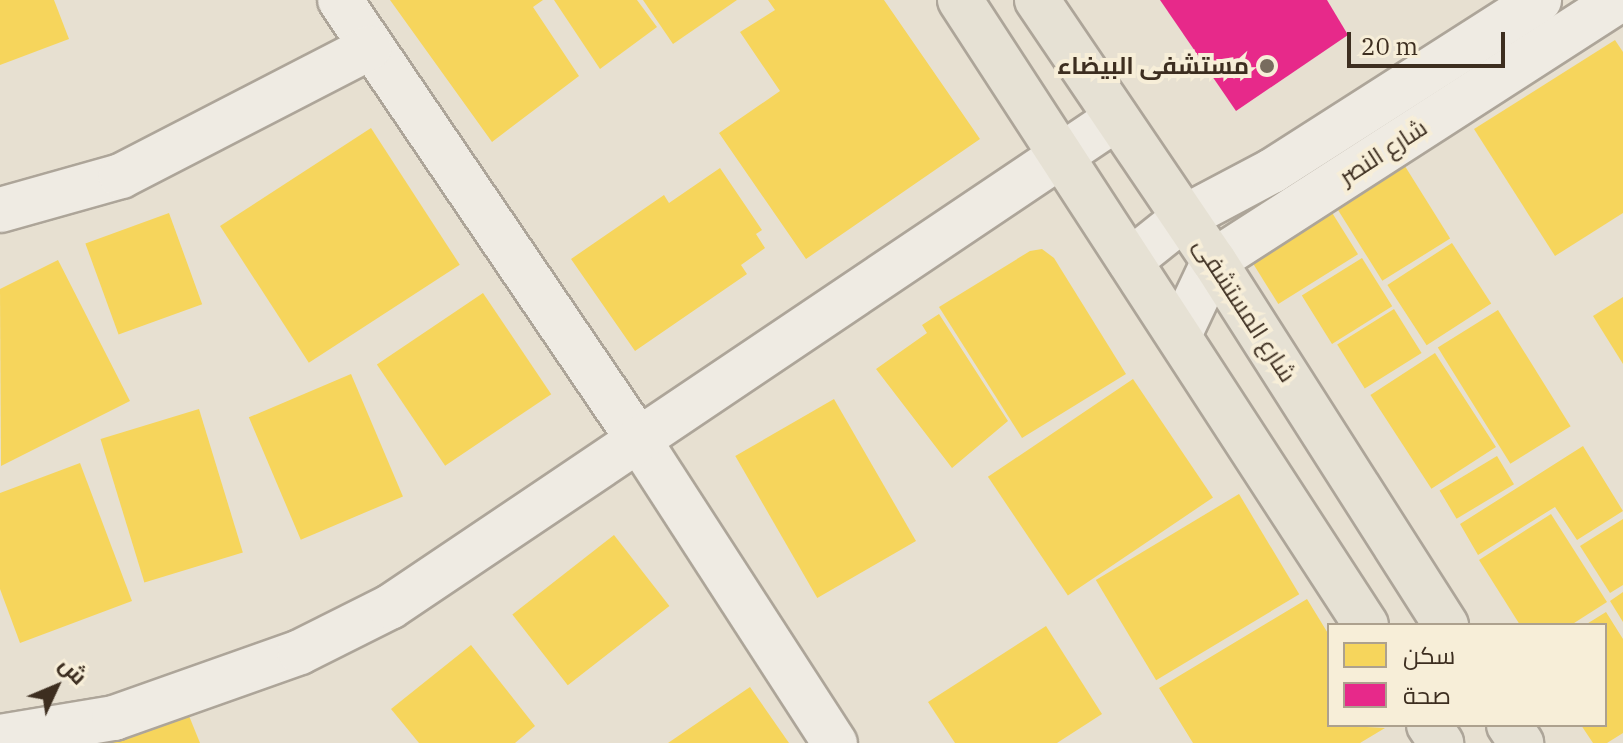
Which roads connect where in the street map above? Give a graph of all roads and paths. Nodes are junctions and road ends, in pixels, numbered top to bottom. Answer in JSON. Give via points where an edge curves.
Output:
{"nodes":[{"id":1,"x":340,"y":0,"type":"edge"},
{"id":2,"x":960,"y":0,"type":"edge"},
{"id":3,"x":1037,"y":0,"type":"edge"},
{"id":4,"x":1539,"y":0,"type":"edge"},
{"id":5,"x":1619,"y":0,"type":"edge"},
{"id":6,"x":369,"y":48,"type":"junction"},
{"id":7,"x":1114,"y":120,"type":"junction"},
{"id":8,"x":1063,"y":153,"type":"junction"},
{"id":9,"x":0,"y":210,"type":"edge"},
{"id":10,"x":1185,"y":217,"type":"junction"},
{"id":11,"x":1130,"y":261,"type":"junction"},
{"id":12,"x":1214,"y":261,"type":"junction"},
{"id":13,"x":1180,"y":333,"type":"junction"},
{"id":14,"x":640,"y":442,"type":"junction"},
{"id":15,"x":1365,"y":623,"type":"edge"},
{"id":16,"x":1445,"y":623,"type":"edge"},
{"id":17,"x":0,"y":737,"type":"edge"},
{"id":18,"x":835,"y":743,"type":"edge"}],
"edges":[{"from":1,"to":6,"type":"street"},
{"from":2,"to":8,"type":"main road"},
{"from":3,"to":7,"type":"main road","name":"شارع المستشفى"},
{"from":4,"to":10,"type":"street","name":"شارع النصر","via":[[1272,171]]},
{"from":5,"to":12,"type":"street","name":"شارع النصر"},
{"from":6,"to":9,"type":"street","via":[[121,176]]},
{"from":6,"to":14,"type":"street"},
{"from":7,"to":8,"type":"street"},
{"from":7,"to":10,"type":"main road","name":"شارع المستشفى"},
{"from":8,"to":11,"type":"main road"},
{"from":8,"to":14,"type":"street"},
{"from":10,"to":11,"type":"street","name":"شارع النصر"},
{"from":10,"to":12,"type":"main road","name":"شارع المستشفى"},
{"from":11,"to":13,"type":"main road"},
{"from":12,"to":13,"type":"street"},
{"from":12,"to":16,"type":"main road","name":"شارع المستشفى"},
{"from":13,"to":15,"type":"main road"},
{"from":14,"to":17,"type":"street","via":[[390,607],[300,652],[114,718]]},
{"from":14,"to":18,"type":"street"}]}
